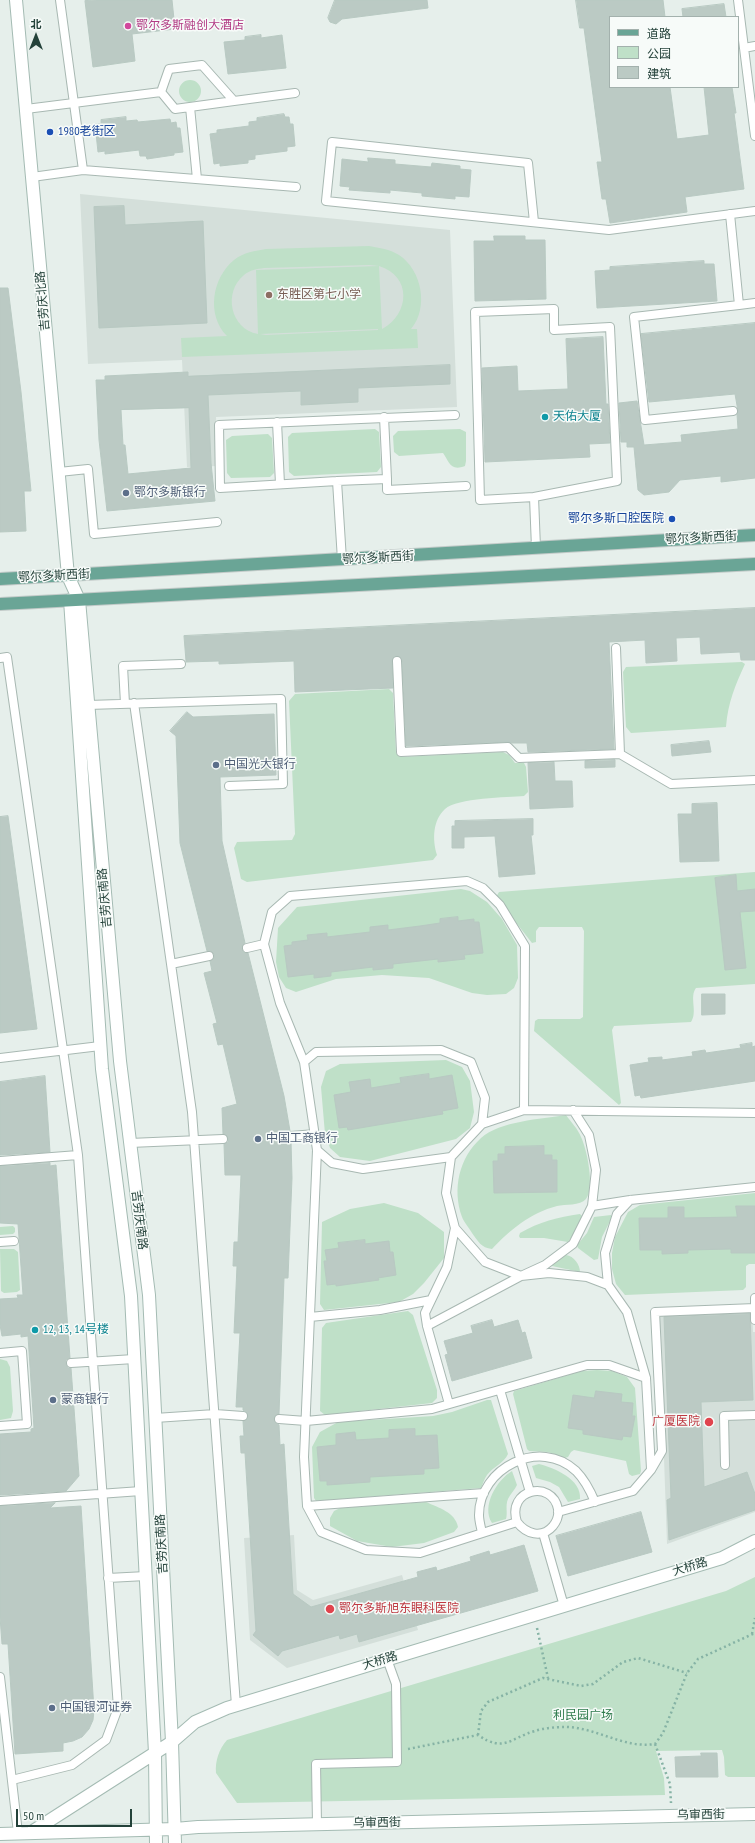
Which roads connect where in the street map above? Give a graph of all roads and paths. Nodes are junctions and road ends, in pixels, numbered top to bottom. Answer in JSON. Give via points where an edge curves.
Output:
{"nodes":[{"id":1,"x":16,"y":0,"type":"edge"},
{"id":2,"x":60,"y":0,"type":"edge"},
{"id":3,"x":738,"y":0,"type":"edge"},
{"id":4,"x":755,"y":46,"type":"edge"},
{"id":5,"x":744,"y":48,"type":"junction"},
{"id":6,"x":161,"y":92,"type":"junction"},
{"id":7,"x":295,"y":93,"type":"dead end"},
{"id":8,"x":234,"y":101,"type":"junction"},
{"id":9,"x":74,"y":103,"type":"junction"},
{"id":10,"x":190,"y":107,"type":"junction"},
{"id":11,"x":26,"y":109,"type":"junction"},
{"id":12,"x":755,"y":136,"type":"edge"},
{"id":13,"x":83,"y":170,"type":"junction"},
{"id":14,"x":32,"y":177,"type":"junction"},
{"id":15,"x":198,"y":179,"type":"junction"},
{"id":16,"x":296,"y":186,"type":"dead end"},
{"id":17,"x":755,"y":212,"type":"edge"},
{"id":18,"x":730,"y":214,"type":"junction"},
{"id":19,"x":534,"y":222,"type":"junction"},
{"id":20,"x":755,"y":303,"type":"edge"},
{"id":21,"x":739,"y":305,"type":"junction"},
{"id":22,"x":733,"y":411,"type":"dead end"},
{"id":23,"x":455,"y":414,"type":"dead end"},
{"id":24,"x":384,"y":417,"type":"junction"},
{"id":25,"x":278,"y":422,"type":"junction"},
{"id":26,"x":59,"y":472,"type":"junction"},
{"id":27,"x":387,"y":479,"type":"junction"},
{"id":28,"x":338,"y":481,"type":"junction"},
{"id":29,"x":280,"y":484,"type":"junction"},
{"id":30,"x":466,"y":486,"type":"dead end"},
{"id":31,"x":534,"y":497,"type":"junction"},
{"id":32,"x":217,"y":522,"type":"dead end"},
{"id":33,"x":755,"y":535,"type":"edge"},
{"id":34,"x":536,"y":548,"type":"junction"},
{"id":35,"x":342,"y":560,"type":"junction"},
{"id":36,"x":755,"y":564,"type":"edge"},
{"id":37,"x":68,"y":576,"type":"junction"},
{"id":38,"x":0,"y":579,"type":"edge"},
{"id":39,"x":74,"y":600,"type":"junction"},
{"id":40,"x":0,"y":604,"type":"edge"},
{"id":41,"x":616,"y":648,"type":"dead end"},
{"id":42,"x":0,"y":658,"type":"edge"},
{"id":43,"x":397,"y":660,"type":"dead end"},
{"id":44,"x":181,"y":664,"type":"dead end"},
{"id":45,"x":134,"y":703,"type":"junction"},
{"id":46,"x":125,"y":704,"type":"junction"},
{"id":47,"x":88,"y":705,"type":"junction"},
{"id":48,"x":620,"y":754,"type":"junction"},
{"id":49,"x":755,"y":780,"type":"edge"},
{"id":50,"x":229,"y":786,"type":"dead end"},
{"id":51,"x":264,"y":944,"type":"junction"},
{"id":52,"x":247,"y":948,"type":"dead end"},
{"id":53,"x":209,"y":956,"type":"dead end"},
{"id":54,"x":171,"y":964,"type":"junction"},
{"id":55,"x":100,"y":1046,"type":"junction"},
{"id":56,"x":63,"y":1050,"type":"junction"},
{"id":57,"x":0,"y":1058,"type":"edge"},
{"id":58,"x":304,"y":1062,"type":"junction"},
{"id":59,"x":524,"y":1110,"type":"junction"},
{"id":60,"x":573,"y":1110,"type":"junction"},
{"id":61,"x":755,"y":1113,"type":"edge"},
{"id":62,"x":482,"y":1124,"type":"junction"},
{"id":63,"x":315,"y":1134,"type":"junction"},
{"id":64,"x":291,"y":1136,"type":"dead end"},
{"id":65,"x":223,"y":1139,"type":"dead end"},
{"id":66,"x":194,"y":1140,"type":"junction"},
{"id":67,"x":130,"y":1143,"type":"junction"},
{"id":68,"x":317,"y":1150,"type":"junction"},
{"id":69,"x":78,"y":1155,"type":"junction"},
{"id":70,"x":451,"y":1157,"type":"junction"},
{"id":71,"x":0,"y":1161,"type":"edge"},
{"id":72,"x":755,"y":1187,"type":"edge"},
{"id":73,"x":630,"y":1200,"type":"junction"},
{"id":74,"x":592,"y":1206,"type":"junction"},
{"id":75,"x":455,"y":1228,"type":"junction"},
{"id":76,"x":14,"y":1241,"type":"dead end"},
{"id":77,"x":0,"y":1242,"type":"edge"},
{"id":78,"x":521,"y":1276,"type":"junction"},
{"id":79,"x":608,"y":1285,"type":"junction"},
{"id":80,"x":755,"y":1298,"type":"edge"},
{"id":81,"x":431,"y":1300,"type":"junction"},
{"id":82,"x":755,"y":1308,"type":"edge"},
{"id":83,"x":310,"y":1317,"type":"junction"},
{"id":84,"x":755,"y":1320,"type":"edge"},
{"id":85,"x":427,"y":1326,"type":"junction"},
{"id":86,"x":0,"y":1353,"type":"edge"},
{"id":87,"x":134,"y":1359,"type":"junction"},
{"id":88,"x":92,"y":1362,"type":"junction"},
{"id":89,"x":71,"y":1363,"type":"dead end"},
{"id":90,"x":646,"y":1378,"type":"junction"},
{"id":91,"x":500,"y":1390,"type":"junction"},
{"id":92,"x":449,"y":1404,"type":"junction"},
{"id":93,"x":215,"y":1414,"type":"junction"},
{"id":94,"x":755,"y":1415,"type":"edge"},
{"id":95,"x":243,"y":1416,"type":"dead end"},
{"id":96,"x":155,"y":1418,"type":"junction"},
{"id":97,"x":279,"y":1419,"type":"dead end"},
{"id":98,"x":306,"y":1421,"type":"junction"},
{"id":99,"x":0,"y":1426,"type":"edge"},
{"id":100,"x":521,"y":1459,"type":"junction"},
{"id":101,"x":726,"y":1465,"type":"dead end"},
{"id":102,"x":651,"y":1470,"type":"junction"},
{"id":103,"x":141,"y":1490,"type":"junction"},
{"id":104,"x":530,"y":1492,"type":"junction"},
{"id":105,"x":102,"y":1493,"type":"junction"},
{"id":106,"x":484,"y":1493,"type":"junction"},
{"id":107,"x":0,"y":1501,"type":"edge"},
{"id":108,"x":595,"y":1502,"type":"junction"},
{"id":109,"x":307,"y":1506,"type":"junction"},
{"id":110,"x":558,"y":1512,"type":"junction"},
{"id":111,"x":517,"y":1522,"type":"junction"},
{"id":112,"x":482,"y":1533,"type":"junction"},
{"id":113,"x":544,"y":1533,"type":"junction"},
{"id":114,"x":755,"y":1541,"type":"edge"},
{"id":115,"x":146,"y":1576,"type":"junction"},
{"id":116,"x":108,"y":1578,"type":"junction"},
{"id":117,"x":564,"y":1606,"type":"junction"},
{"id":118,"x":535,"y":1614,"type":"junction"},
{"id":119,"x":755,"y":1618,"type":"edge"},
{"id":120,"x":754,"y":1634,"type":"edge"},
{"id":121,"x":387,"y":1659,"type":"junction"},
{"id":122,"x":687,"y":1673,"type":"junction"},
{"id":123,"x":0,"y":1677,"type":"edge"},
{"id":124,"x":548,"y":1678,"type":"junction"},
{"id":125,"x":236,"y":1705,"type":"junction"},
{"id":126,"x":478,"y":1736,"type":"junction"},
{"id":127,"x":172,"y":1742,"type":"junction"},
{"id":128,"x":655,"y":1744,"type":"junction"},
{"id":129,"x":397,"y":1751,"type":"junction"},
{"id":130,"x":155,"y":1753,"type":"junction"},
{"id":131,"x":12,"y":1780,"type":"junction"},
{"id":132,"x":755,"y":1814,"type":"edge"},
{"id":133,"x":672,"y":1816,"type":"junction"},
{"id":134,"x":317,"y":1824,"type":"junction"},
{"id":135,"x":175,"y":1829,"type":"junction"},
{"id":136,"x":157,"y":1830,"type":"junction"},
{"id":137,"x":18,"y":1833,"type":"junction"},
{"id":138,"x":30,"y":1833,"type":"junction"},
{"id":139,"x":0,"y":1834,"type":"edge"},
{"id":140,"x":156,"y":1843,"type":"edge"},
{"id":141,"x":175,"y":1843,"type":"edge"}],
"edges":[{"from":1,"to":11,"type":"main road","name":"吉劳庆北路"},
{"from":2,"to":9,"type":"lane"},
{"from":3,"to":5,"type":"lane"},
{"from":4,"to":5,"type":"lane"},
{"from":5,"to":12,"type":"lane"},
{"from":6,"to":8,"type":"lane","via":[[169,69],[202,65]]},
{"from":6,"to":9,"type":"lane"},
{"from":6,"to":10,"type":"lane","via":[[175,109]]},
{"from":7,"to":8,"type":"lane"},
{"from":8,"to":10,"type":"lane"},
{"from":9,"to":11,"type":"lane"},
{"from":9,"to":13,"type":"lane"},
{"from":10,"to":15,"type":"lane"},
{"from":11,"to":14,"type":"main road","name":"吉劳庆北路"},
{"from":13,"to":14,"type":"lane"},
{"from":13,"to":15,"type":"lane"},
{"from":14,"to":26,"type":"main road","name":"吉劳庆北路"},
{"from":15,"to":16,"type":"lane"},
{"from":17,"to":18,"type":"lane"},
{"from":18,"to":19,"type":"lane","via":[[609,230]]},
{"from":18,"to":21,"type":"lane"},
{"from":19,"to":19,"type":"lane","via":[[326,201],[332,142],[528,163]]},
{"from":20,"to":21,"type":"lane"},
{"from":21,"to":22,"type":"lane","via":[[634,317],[645,420]]},
{"from":23,"to":24,"type":"lane"},
{"from":24,"to":25,"type":"lane"},
{"from":24,"to":27,"type":"lane"},
{"from":25,"to":29,"type":"lane"},
{"from":25,"to":29,"type":"lane","via":[[219,425],[220,488]]},
{"from":26,"to":32,"type":"lane","via":[[88,469],[94,534]]},
{"from":26,"to":37,"type":"main road","name":"吉劳庆北路"},
{"from":27,"to":28,"type":"lane"},
{"from":27,"to":30,"type":"lane","via":[[387,490]]},
{"from":28,"to":29,"type":"lane"},
{"from":28,"to":35,"type":"lane"},
{"from":31,"to":31,"type":"lane","via":[[480,500],[475,312],[554,309],[554,330],[610,327],[617,481]]},
{"from":31,"to":34,"type":"lane"},
{"from":33,"to":34,"type":"main road","name":"鄂尔多斯西街"},
{"from":34,"to":35,"type":"main road","name":"鄂尔多斯西街"},
{"from":35,"to":37,"type":"main road","name":"鄂尔多斯西街"},
{"from":36,"to":39,"type":"main road","name":"鄂尔多斯西街"},
{"from":37,"to":38,"type":"main road","name":"鄂尔多斯西街"},
{"from":37,"to":39,"type":"main road","name":"吉劳庆北路"},
{"from":39,"to":40,"type":"main road","name":"鄂尔多斯西街"},
{"from":39,"to":47,"type":"main road","name":"吉劳庆南路"},
{"from":39,"to":55,"type":"main road","name":"吉劳庆南路"},
{"from":41,"to":48,"type":"lane"},
{"from":42,"to":56,"type":"lane","via":[[7,658]]},
{"from":43,"to":48,"type":"lane","via":[[401,752],[508,747],[519,758]]},
{"from":44,"to":46,"type":"lane","via":[[123,666]]},
{"from":45,"to":46,"type":"lane"},
{"from":45,"to":50,"type":"lane","via":[[281,699],[283,784]]},
{"from":45,"to":54,"type":"lane"},
{"from":46,"to":47,"type":"lane"},
{"from":47,"to":67,"type":"main road","name":"吉劳庆南路","via":[[120,1061]]},
{"from":48,"to":49,"type":"lane","via":[[671,784]]},
{"from":51,"to":52,"type":"lane"},
{"from":51,"to":58,"type":"lane","via":[[280,1003]]},
{"from":51,"to":59,"type":"lane","via":[[272,912],[290,896],[467,881],[483,888],[500,905],[525,946]]},
{"from":53,"to":54,"type":"lane"},
{"from":54,"to":66,"type":"lane"},
{"from":55,"to":56,"type":"lane"},
{"from":55,"to":87,"type":"main road","name":"吉劳庆南路","via":[[130,1296]]},
{"from":56,"to":57,"type":"lane"},
{"from":56,"to":69,"type":"lane"},
{"from":58,"to":62,"type":"lane","via":[[316,1052],[441,1050],[471,1062],[485,1098]]},
{"from":58,"to":63,"type":"lane"},
{"from":59,"to":60,"type":"lane"},
{"from":59,"to":62,"type":"lane"},
{"from":60,"to":61,"type":"lane"},
{"from":60,"to":74,"type":"lane","via":[[589,1135],[592,1149],[596,1170]]},
{"from":62,"to":70,"type":"lane"},
{"from":63,"to":64,"type":"lane"},
{"from":63,"to":68,"type":"lane"},
{"from":65,"to":66,"type":"lane"},
{"from":66,"to":67,"type":"lane"},
{"from":66,"to":93,"type":"lane"},
{"from":67,"to":96,"type":"main road","name":"吉劳庆南路","via":[[149,1295]]},
{"from":68,"to":70,"type":"lane","via":[[332,1163],[363,1169]]},
{"from":68,"to":83,"type":"lane"},
{"from":69,"to":71,"type":"lane"},
{"from":69,"to":88,"type":"lane"},
{"from":70,"to":75,"type":"lane","via":[[446,1193]]},
{"from":72,"to":73,"type":"lane"},
{"from":73,"to":74,"type":"lane"},
{"from":73,"to":79,"type":"lane","via":[[617,1214],[605,1253]]},
{"from":74,"to":78,"type":"lane","via":[[573,1244],[545,1264]]},
{"from":75,"to":78,"type":"lane","via":[[485,1262]]},
{"from":75,"to":81,"type":"lane","via":[[447,1267]]},
{"from":76,"to":77,"type":"lane"},
{"from":78,"to":79,"type":"lane","via":[[549,1273],[587,1277]]},
{"from":78,"to":85,"type":"lane"},
{"from":79,"to":90,"type":"lane","via":[[627,1312]]},
{"from":80,"to":82,"type":"lane"},
{"from":81,"to":83,"type":"lane","via":[[380,1310]]},
{"from":81,"to":85,"type":"lane","via":[[425,1312]]},
{"from":82,"to":84,"type":"lane"},
{"from":82,"to":102,"type":"lane","via":[[655,1312],[662,1451]]},
{"from":83,"to":98,"type":"lane"},
{"from":85,"to":92,"type":"lane"},
{"from":86,"to":99,"type":"lane","via":[[22,1351],[27,1366],[27,1424]]},
{"from":87,"to":88,"type":"lane"},
{"from":87,"to":103,"type":"main road","name":"吉劳庆南路"},
{"from":88,"to":89,"type":"lane"},
{"from":88,"to":105,"type":"lane"},
{"from":90,"to":91,"type":"lane","via":[[609,1365],[587,1365]]},
{"from":90,"to":102,"type":"lane"},
{"from":91,"to":92,"type":"lane"},
{"from":91,"to":100,"type":"lane"},
{"from":92,"to":98,"type":"lane","via":[[432,1409]]},
{"from":93,"to":95,"type":"lane"},
{"from":93,"to":96,"type":"lane"},
{"from":93,"to":125,"type":"lane"},
{"from":94,"to":101,"type":"lane","via":[[724,1416]]},
{"from":96,"to":127,"type":"main road","name":"吉劳庆南路"},
{"from":97,"to":98,"type":"lane"},
{"from":98,"to":109,"type":"lane","via":[[304,1457]]},
{"from":100,"to":104,"type":"lane"},
{"from":100,"to":106,"type":"lane","via":[[504,1467],[491,1480]]},
{"from":100,"to":108,"type":"lane","via":[[540,1456],[559,1460],[575,1470],[588,1484]]},
{"from":102,"to":108,"type":"lane","via":[[633,1491]]},
{"from":103,"to":105,"type":"lane"},
{"from":103,"to":115,"type":"main road","name":"吉劳庆南路"},
{"from":104,"to":110,"type":"lane","via":[[547,1494],[556,1502]]},
{"from":104,"to":111,"type":"lane","via":[[522,1496],[516,1504]]},
{"from":105,"to":107,"type":"lane"},
{"from":105,"to":116,"type":"lane"},
{"from":106,"to":109,"type":"lane"},
{"from":106,"to":112,"type":"lane","via":[[479,1515]]},
{"from":108,"to":110,"type":"lane"},
{"from":109,"to":112,"type":"lane","via":[[321,1532],[366,1550],[420,1553]]},
{"from":110,"to":113,"type":"lane","via":[[555,1524]]},
{"from":111,"to":112,"type":"lane"},
{"from":111,"to":113,"type":"lane","via":[[528,1532]]},
{"from":113,"to":117,"type":"lane"},
{"from":114,"to":117,"type":"main road","name":"大桥路","via":[[722,1558]]},
{"from":115,"to":116,"type":"lane"},
{"from":115,"to":130,"type":"main road","name":"吉劳庆南路"},
{"from":116,"to":131,"type":"lane","via":[[118,1708],[106,1740],[72,1764]]},
{"from":117,"to":118,"type":"main road","name":"大桥路"},
{"from":118,"to":121,"type":"main road","name":"大桥路"},
{"from":118,"to":124,"type":"path"},
{"from":119,"to":120,"type":"path"},
{"from":120,"to":122,"type":"path","via":[[698,1659]]},
{"from":121,"to":125,"type":"main road","name":"大桥路"},
{"from":121,"to":129,"type":"lane","via":[[396,1684]]},
{"from":122,"to":124,"type":"path","via":[[638,1658],[623,1662],[593,1684],[581,1686]]},
{"from":122,"to":128,"type":"path","via":[[663,1733]]},
{"from":123,"to":131,"type":"lane"},
{"from":124,"to":126,"type":"path","via":[[488,1702],[482,1711]]},
{"from":125,"to":127,"type":"main road","name":"大桥路","via":[[195,1722]]},
{"from":126,"to":128,"type":"path","via":[[490,1743],[504,1744],[535,1731],[565,1727],[582,1729],[642,1746]]},
{"from":126,"to":129,"type":"path"},
{"from":127,"to":130,"type":"main road","name":"大桥路"},
{"from":127,"to":135,"type":"main road","name":"吉劳庆南路"},
{"from":128,"to":133,"type":"path","via":[[670,1784]]},
{"from":129,"to":134,"type":"lane","via":[[398,1762],[316,1764]]},
{"from":130,"to":136,"type":"main road","name":"吉劳庆南路"},
{"from":130,"to":138,"type":"main road","name":"大桥路"},
{"from":131,"to":137,"type":"lane"},
{"from":132,"to":133,"type":"main road","name":"乌审西街"},
{"from":133,"to":134,"type":"main road","name":"乌审西街"},
{"from":134,"to":135,"type":"main road","name":"乌审西街"},
{"from":135,"to":136,"type":"main road","name":"乌审西街"},
{"from":135,"to":141,"type":"main road","name":"吉劳庆南路"},
{"from":136,"to":138,"type":"main road","name":"乌审西街"},
{"from":136,"to":140,"type":"main road","name":"吉劳庆南路"},
{"from":137,"to":138,"type":"main road","name":"乌审西街"},
{"from":137,"to":139,"type":"main road","name":"乌审西街"}]}
